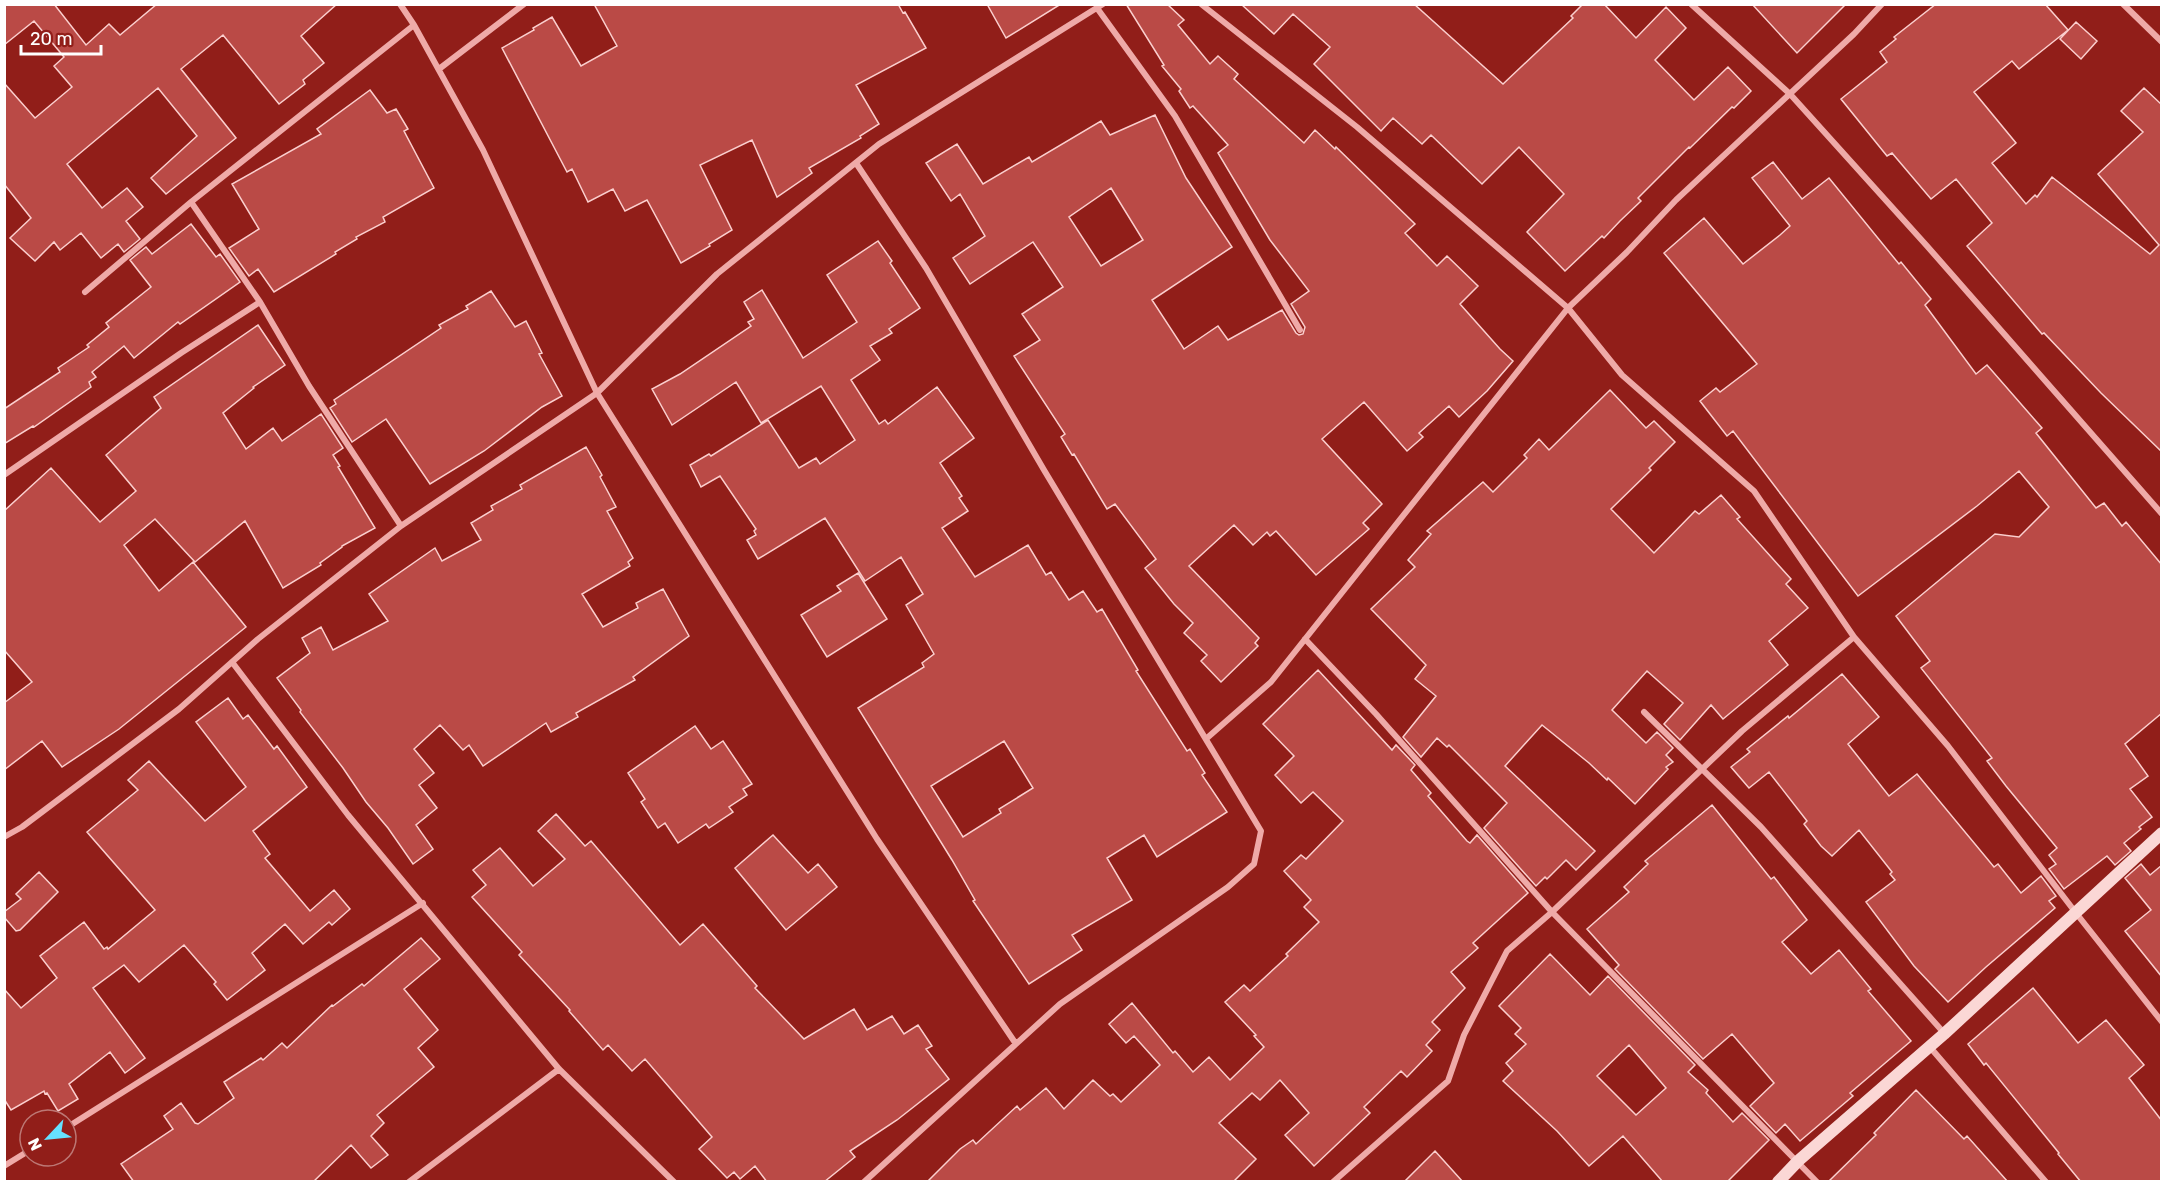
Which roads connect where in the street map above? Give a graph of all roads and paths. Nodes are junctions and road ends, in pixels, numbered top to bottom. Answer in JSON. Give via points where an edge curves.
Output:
{"nodes":[{"id":1,"x":400,"y":4,"type":"edge"},
{"id":2,"x":525,"y":4,"type":"edge"},
{"id":3,"x":1201,"y":4,"type":"edge"},
{"id":4,"x":1691,"y":4,"type":"edge"},
{"id":5,"x":1882,"y":4,"type":"edge"},
{"id":6,"x":2123,"y":4,"type":"edge"},
{"id":7,"x":1100,"y":6,"type":"edge"},
{"id":8,"x":414,"y":25,"type":"junction"},
{"id":9,"x":2162,"y":42,"type":"edge"},
{"id":10,"x":439,"y":69,"type":"junction"},
{"id":11,"x":1790,"y":94,"type":"junction"},
{"id":12,"x":856,"y":162,"type":"junction"},
{"id":13,"x":190,"y":202,"type":"junction"},
{"id":14,"x":85,"y":292,"type":"dead end"},
{"id":15,"x":260,"y":302,"type":"junction"},
{"id":16,"x":1568,"y":308,"type":"junction"},
{"id":17,"x":1300,"y":330,"type":"dead end"},
{"id":18,"x":597,"y":393,"type":"junction"},
{"id":19,"x":4,"y":475,"type":"edge"},
{"id":20,"x":2162,"y":514,"type":"edge"},
{"id":21,"x":401,"y":526,"type":"junction"},
{"id":22,"x":1854,"y":637,"type":"junction"},
{"id":23,"x":1305,"y":639,"type":"junction"},
{"id":24,"x":232,"y":662,"type":"junction"},
{"id":25,"x":1644,"y":712,"type":"dead end"},
{"id":26,"x":1208,"y":738,"type":"junction"},
{"id":27,"x":1702,"y":768,"type":"junction"},
{"id":28,"x":2162,"y":833,"type":"edge"},
{"id":29,"x":4,"y":837,"type":"edge"},
{"id":30,"x":423,"y":903,"type":"junction"},
{"id":31,"x":1552,"y":912,"type":"junction"},
{"id":32,"x":2076,"y":913,"type":"junction"},
{"id":33,"x":2162,"y":1022,"type":"edge"},
{"id":34,"x":1944,"y":1034,"type":"junction"},
{"id":35,"x":1016,"y":1044,"type":"junction"},
{"id":36,"x":1929,"y":1046,"type":"junction"},
{"id":37,"x":559,"y":1069,"type":"junction"},
{"id":38,"x":78,"y":1120,"type":"edge"},
{"id":39,"x":18,"y":1157,"type":"edge"},
{"id":40,"x":1798,"y":1161,"type":"junction"},
{"id":41,"x":4,"y":1166,"type":"edge"},
{"id":42,"x":869,"y":1180,"type":"edge"},
{"id":43,"x":408,"y":1182,"type":"edge"},
{"id":44,"x":674,"y":1182,"type":"edge"},
{"id":45,"x":1333,"y":1182,"type":"edge"},
{"id":46,"x":1778,"y":1182,"type":"edge"},
{"id":47,"x":1817,"y":1182,"type":"edge"},
{"id":48,"x":2046,"y":1182,"type":"edge"}],
"edges":[{"from":1,"to":8,"type":"street"},
{"from":2,"to":10,"type":"street"},
{"from":3,"to":16,"type":"street","via":[[1357,127]]},
{"from":4,"to":11,"type":"street"},
{"from":5,"to":11,"type":"street"},
{"from":6,"to":9,"type":"street"},
{"from":7,"to":12,"type":"street"},
{"from":7,"to":17,"type":"street","via":[[1176,116]]},
{"from":8,"to":10,"type":"street"},
{"from":8,"to":13,"type":"street"},
{"from":10,"to":18,"type":"street","via":[[483,150]]},
{"from":11,"to":16,"type":"street"},
{"from":11,"to":20,"type":"street"},
{"from":12,"to":18,"type":"street","via":[[717,274]]},
{"from":12,"to":26,"type":"street","via":[[926,267],[1044,470]]},
{"from":13,"to":14,"type":"street"},
{"from":13,"to":15,"type":"street"},
{"from":15,"to":19,"type":"street"},
{"from":15,"to":21,"type":"street","via":[[309,386]]},
{"from":16,"to":22,"type":"street","via":[[1622,375],[1754,491]]},
{"from":16,"to":23,"type":"street"},
{"from":18,"to":21,"type":"street"},
{"from":18,"to":35,"type":"street","via":[[878,839]]},
{"from":21,"to":24,"type":"street"},
{"from":22,"to":27,"type":"street"},
{"from":22,"to":32,"type":"street","via":[[1948,746]]},
{"from":23,"to":26,"type":"street","via":[[1271,682]]},
{"from":23,"to":31,"type":"street"},
{"from":24,"to":29,"type":"street","via":[[179,709]]},
{"from":24,"to":30,"type":"street","via":[[348,815]]},
{"from":25,"to":27,"type":"street"},
{"from":26,"to":35,"type":"street","via":[[1261,831],[1254,864],[1228,887],[1060,1004]]},
{"from":27,"to":31,"type":"street"},
{"from":27,"to":34,"type":"street","via":[[1761,827]]},
{"from":28,"to":32,"type":"main road"},
{"from":30,"to":37,"type":"street"},
{"from":30,"to":38,"type":"street"},
{"from":31,"to":40,"type":"street"},
{"from":31,"to":45,"type":"street","via":[[1507,951],[1464,1035],[1448,1081]]},
{"from":32,"to":33,"type":"street"},
{"from":32,"to":34,"type":"main road"},
{"from":34,"to":36,"type":"main road"},
{"from":35,"to":42,"type":"street"},
{"from":36,"to":40,"type":"main road"},
{"from":36,"to":48,"type":"street"},
{"from":37,"to":43,"type":"street"},
{"from":37,"to":44,"type":"street"},
{"from":39,"to":41,"type":"street"},
{"from":40,"to":46,"type":"main road"},
{"from":40,"to":47,"type":"street"}]}
